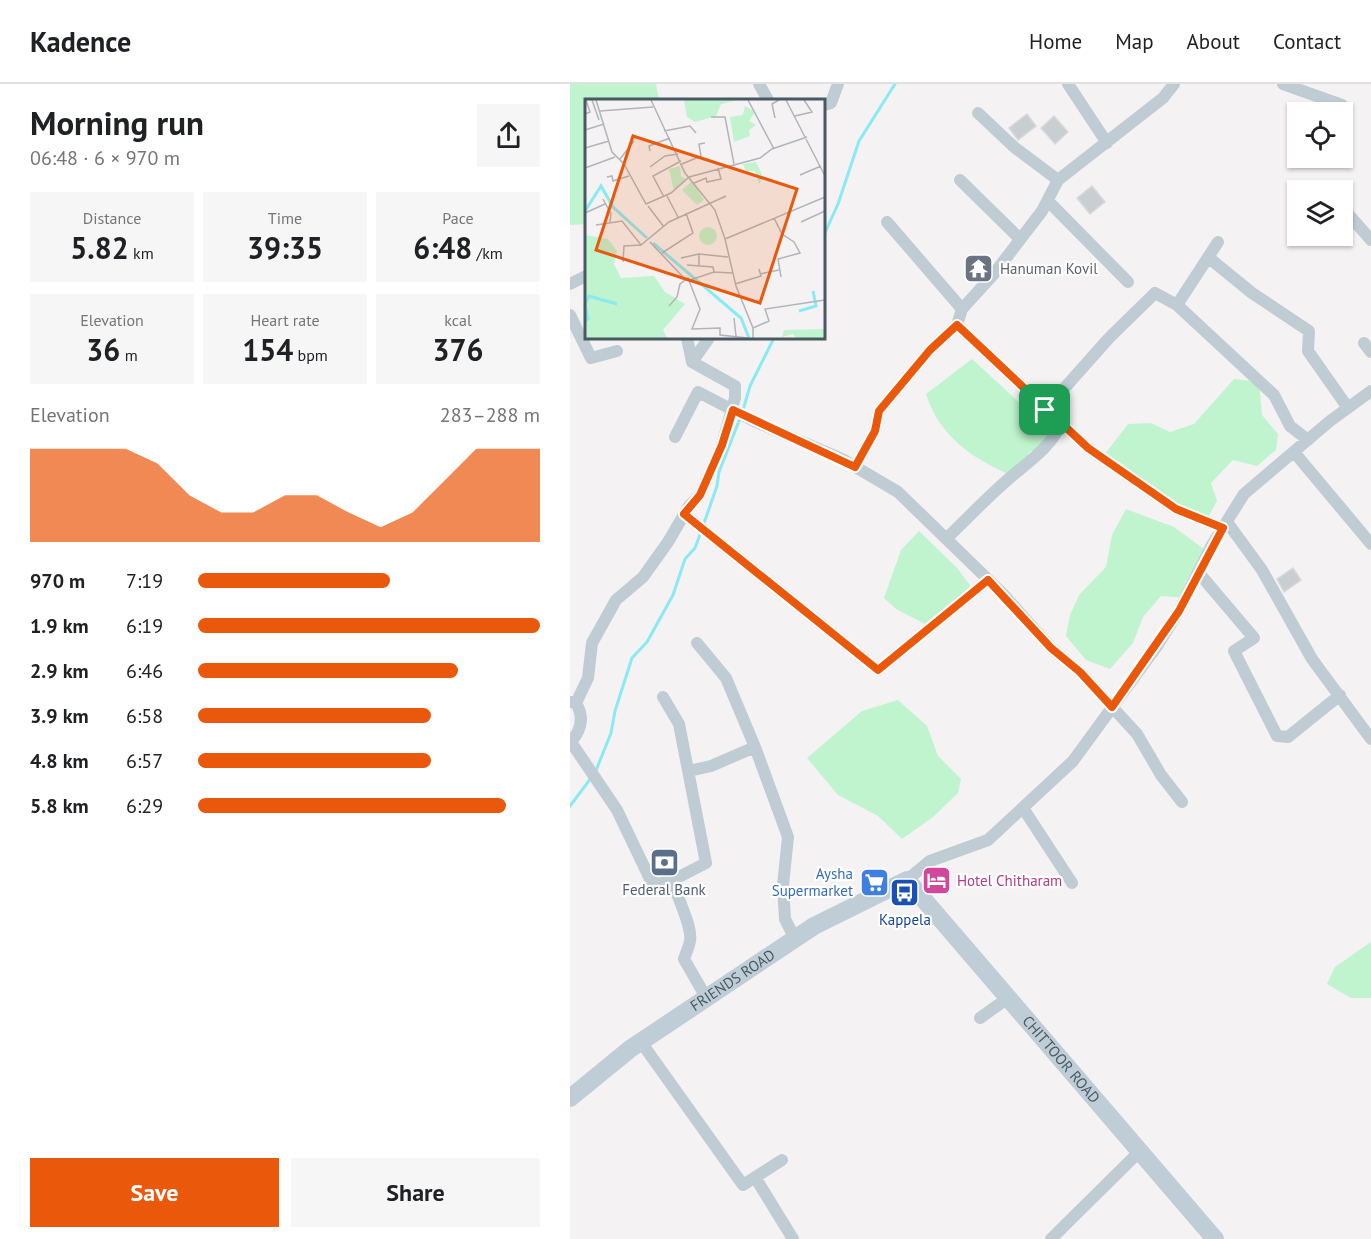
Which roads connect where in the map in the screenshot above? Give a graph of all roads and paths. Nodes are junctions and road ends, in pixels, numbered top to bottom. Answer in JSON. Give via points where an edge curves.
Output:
{"nodes":[{"id":1,"x":759,"y":84,"type":"edge"},
{"id":2,"x":838,"y":84,"type":"edge"},
{"id":3,"x":1068,"y":84,"type":"edge"},
{"id":4,"x":1174,"y":84,"type":"edge"},
{"id":5,"x":1283,"y":84,"type":"edge"},
{"id":6,"x":767,"y":99,"type":"edge"},
{"id":7,"x":1334,"y":102,"type":"edge"},
{"id":8,"x":825,"y":105,"type":"edge"},
{"id":9,"x":978,"y":113,"type":"dead end"},
{"id":10,"x":1107,"y":143,"type":"junction"},
{"id":11,"x":960,"y":180,"type":"dead end"},
{"id":12,"x":1058,"y":180,"type":"junction"},
{"id":13,"x":1048,"y":201,"type":"junction"},
{"id":14,"x":1353,"y":220,"type":"edge"},
{"id":15,"x":886,"y":222,"type":"dead end"},
{"id":16,"x":1020,"y":239,"type":"junction"},
{"id":17,"x":1371,"y":240,"type":"edge"},
{"id":18,"x":1218,"y":242,"type":"dead end"},
{"id":19,"x":1208,"y":257,"type":"junction"},
{"id":20,"x":585,"y":276,"type":"edge"},
{"id":21,"x":1128,"y":282,"type":"dead end"},
{"id":22,"x":570,"y":284,"type":"edge"},
{"id":23,"x":1177,"y":305,"type":"junction"},
{"id":24,"x":962,"y":309,"type":"junction"},
{"id":25,"x":570,"y":315,"type":"edge"},
{"id":26,"x":957,"y":325,"type":"junction"},
{"id":27,"x":687,"y":339,"type":"edge"},
{"id":28,"x":708,"y":339,"type":"edge"},
{"id":29,"x":617,"y":351,"type":"dead end"},
{"id":30,"x":692,"y":362,"type":"junction"},
{"id":31,"x":1371,"y":391,"type":"edge"},
{"id":32,"x":1348,"y":408,"type":"junction"},
{"id":33,"x":733,"y":410,"type":"junction"},
{"id":34,"x":1045,"y":410,"type":"junction"},
{"id":35,"x":1061,"y":424,"type":"junction"},
{"id":36,"x":675,"y":437,"type":"dead end"},
{"id":37,"x":1308,"y":440,"type":"junction"},
{"id":38,"x":1294,"y":452,"type":"junction"},
{"id":39,"x":855,"y":467,"type":"junction"},
{"id":40,"x":684,"y":514,"type":"junction"},
{"id":41,"x":1225,"y":525,"type":"junction"},
{"id":42,"x":946,"y":539,"type":"junction"},
{"id":43,"x":1371,"y":544,"type":"edge"},
{"id":44,"x":1198,"y":572,"type":"junction"},
{"id":45,"x":988,"y":580,"type":"junction"},
{"id":46,"x":697,"y":643,"type":"dead end"},
{"id":47,"x":1340,"y":695,"type":"junction"},
{"id":48,"x":663,"y":697,"type":"dead end"},
{"id":49,"x":573,"y":702,"type":"edge"},
{"id":50,"x":1112,"y":707,"type":"junction"},
{"id":51,"x":1371,"y":739,"type":"edge"},
{"id":52,"x":570,"y":743,"type":"edge"},
{"id":53,"x":755,"y":747,"type":"junction"},
{"id":54,"x":689,"y":771,"type":"junction"},
{"id":55,"x":1182,"y":802,"type":"dead end"},
{"id":56,"x":1023,"y":808,"type":"junction"},
{"id":57,"x":673,"y":880,"type":"junction"},
{"id":58,"x":907,"y":880,"type":"junction"},
{"id":59,"x":1072,"y":883,"type":"dead end"},
{"id":60,"x":795,"y":939,"type":"junction"},
{"id":61,"x":1008,"y":998,"type":"junction"},
{"id":62,"x":707,"y":999,"type":"junction"},
{"id":63,"x":980,"y":1018,"type":"dead end"},
{"id":64,"x":641,"y":1042,"type":"junction"},
{"id":65,"x":570,"y":1098,"type":"edge"},
{"id":66,"x":1140,"y":1151,"type":"junction"},
{"id":67,"x":782,"y":1160,"type":"dead end"},
{"id":68,"x":756,"y":1177,"type":"junction"},
{"id":69,"x":793,"y":1239,"type":"edge"},
{"id":70,"x":1051,"y":1239,"type":"edge"},
{"id":71,"x":1215,"y":1239,"type":"edge"}],
"edges":[{"from":1,"to":6,"type":"street"},
{"from":2,"to":8,"type":"street","via":[[831,103]]},
{"from":3,"to":10,"type":"street"},
{"from":4,"to":10,"type":"street"},
{"from":5,"to":7,"type":"street"},
{"from":9,"to":12,"type":"street"},
{"from":10,"to":12,"type":"street"},
{"from":11,"to":16,"type":"street"},
{"from":12,"to":13,"type":"street"},
{"from":13,"to":16,"type":"street"},
{"from":13,"to":21,"type":"street"},
{"from":14,"to":17,"type":"street"},
{"from":15,"to":24,"type":"street"},
{"from":16,"to":24,"type":"street"},
{"from":18,"to":19,"type":"street"},
{"from":19,"to":23,"type":"street"},
{"from":19,"to":32,"type":"street","via":[[1252,293],[1309,331],[1308,351]]},
{"from":20,"to":22,"type":"street"},
{"from":23,"to":34,"type":"street","via":[[1155,293]]},
{"from":23,"to":37,"type":"street","via":[[1275,394],[1290,426]]},
{"from":24,"to":26,"type":"street"},
{"from":25,"to":29,"type":"street","via":[[591,358]]},
{"from":26,"to":34,"type":"street"},
{"from":26,"to":39,"type":"street","via":[[930,350],[879,411],[875,431]]},
{"from":27,"to":30,"type":"street"},
{"from":28,"to":30,"type":"street"},
{"from":30,"to":33,"type":"street","via":[[735,386]]},
{"from":31,"to":32,"type":"street"},
{"from":32,"to":37,"type":"street"},
{"from":33,"to":36,"type":"street","via":[[698,392]]},
{"from":33,"to":39,"type":"street"},
{"from":33,"to":40,"type":"street","via":[[700,495]]},
{"from":34,"to":35,"type":"street"},
{"from":35,"to":41,"type":"street","via":[[1088,448],[1176,509]]},
{"from":35,"to":42,"type":"street","via":[[1055,437],[1033,460]]},
{"from":37,"to":38,"type":"street"},
{"from":38,"to":41,"type":"street","via":[[1244,494]]},
{"from":38,"to":43,"type":"street"},
{"from":39,"to":42,"type":"street","via":[[898,492]]},
{"from":40,"to":45,"type":"street","via":[[878,670]]},
{"from":40,"to":49,"type":"street","via":[[643,577],[616,600],[592,643],[588,678]]},
{"from":41,"to":44,"type":"street"},
{"from":41,"to":47,"type":"street","via":[[1262,570],[1312,659]]},
{"from":42,"to":45,"type":"street"},
{"from":44,"to":47,"type":"street","via":[[1254,638],[1234,651],[1277,736],[1288,737]]},
{"from":44,"to":50,"type":"street","via":[[1157,646]]},
{"from":45,"to":50,"type":"street"},
{"from":46,"to":53,"type":"street","via":[[726,678]]},
{"from":47,"to":51,"type":"street"},
{"from":48,"to":54,"type":"street","via":[[679,724]]},
{"from":49,"to":52,"type":"street","via":[[580,711],[582,724]]},
{"from":50,"to":55,"type":"street","via":[[1137,734]]},
{"from":50,"to":56,"type":"street","via":[[1073,761]]},
{"from":52,"to":57,"type":"street","via":[[617,810],[651,881],[658,884]]},
{"from":53,"to":54,"type":"street"},
{"from":53,"to":60,"type":"street","via":[[788,837],[783,885],[785,919]]},
{"from":54,"to":57,"type":"street","via":[[706,863]]},
{"from":56,"to":58,"type":"street","via":[[988,840],[930,861]]},
{"from":56,"to":59,"type":"street"},
{"from":57,"to":62,"type":"street","via":[[690,930],[684,959]]},
{"from":58,"to":60,"type":"main road","name":"FRIENDS ROAD"},
{"from":58,"to":61,"type":"main road","name":"CHITTOOR ROAD"},
{"from":60,"to":62,"type":"main road","name":"FRIENDS ROAD"},
{"from":61,"to":63,"type":"street"},
{"from":61,"to":66,"type":"main road","name":"CHITTOOR ROAD"},
{"from":62,"to":64,"type":"main road","name":"FRIENDS ROAD"},
{"from":64,"to":65,"type":"main road","name":"FRIENDS ROAD"},
{"from":64,"to":68,"type":"street","via":[[743,1185]]},
{"from":66,"to":70,"type":"street"},
{"from":66,"to":71,"type":"main road","name":"CHITTOOR ROAD"},
{"from":67,"to":68,"type":"street"},
{"from":68,"to":69,"type":"street"}]}
